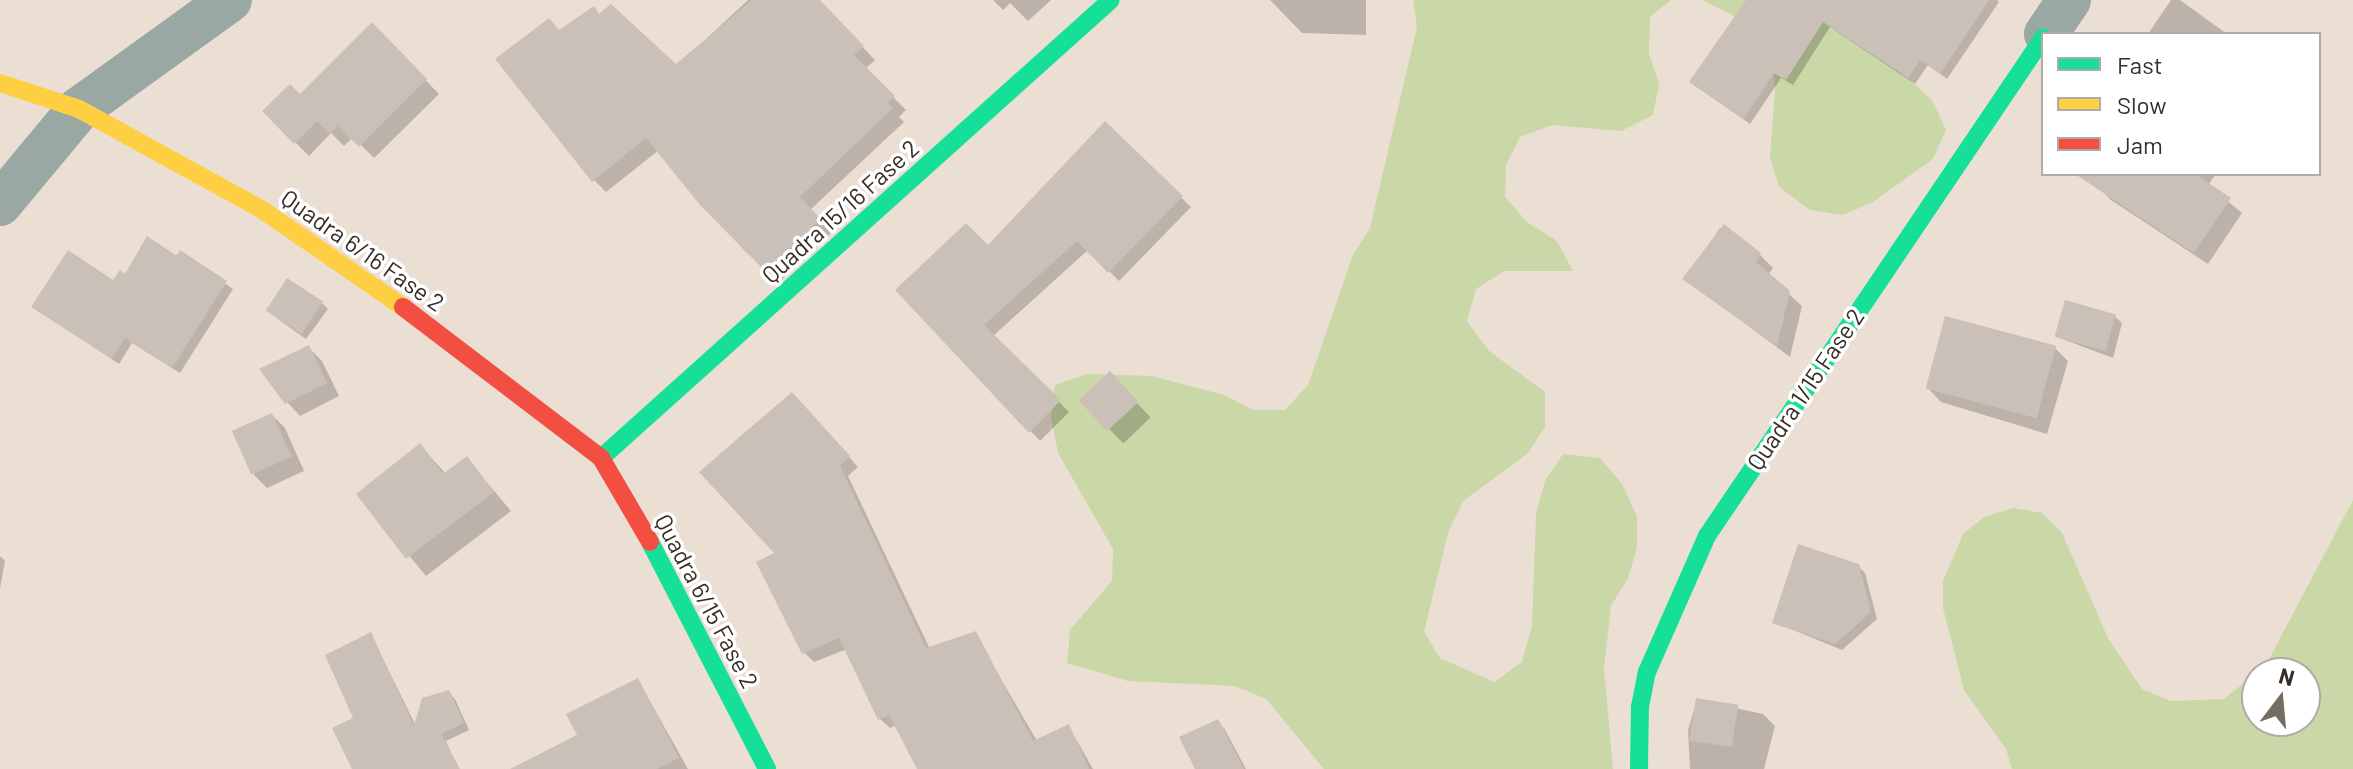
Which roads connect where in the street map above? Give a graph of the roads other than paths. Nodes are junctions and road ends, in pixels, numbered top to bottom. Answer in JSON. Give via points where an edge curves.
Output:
{"nodes":[{"id":1,"x":230,"y":0,"type":"edge"},
{"id":2,"x":1111,"y":0,"type":"edge"},
{"id":3,"x":2069,"y":0,"type":"edge"},
{"id":4,"x":2047,"y":32,"type":"edge"},
{"id":5,"x":2041,"y":40,"type":"edge"},
{"id":6,"x":0,"y":83,"type":"edge"},
{"id":7,"x":79,"y":109,"type":"junction"},
{"id":8,"x":0,"y":204,"type":"edge"},
{"id":9,"x":601,"y":458,"type":"junction"},
{"id":10,"x":767,"y":769,"type":"edge"},
{"id":11,"x":1639,"y":769,"type":"edge"}],
"edges":[{"from":1,"to":7,"type":"street"},
{"from":2,"to":9,"type":"street","name":"Quadra 15/16 Fase 2"},
{"from":3,"to":4,"type":"street","name":"Quadra 1/15 Fase 2"},
{"from":5,"to":11,"type":"street","name":"Quadra 1/15 Fase 2","via":[[1707,536],[1647,672],[1640,707]]},
{"from":6,"to":7,"type":"street","name":"Quadra 6/16 Fase 2"},
{"from":7,"to":8,"type":"street"},
{"from":7,"to":9,"type":"street","name":"Quadra 6/16 Fase 2","via":[[261,209],[438,331]]},
{"from":9,"to":10,"type":"street","name":"Quadra 6/15 Fase 2","via":[[677,590]]}]}
